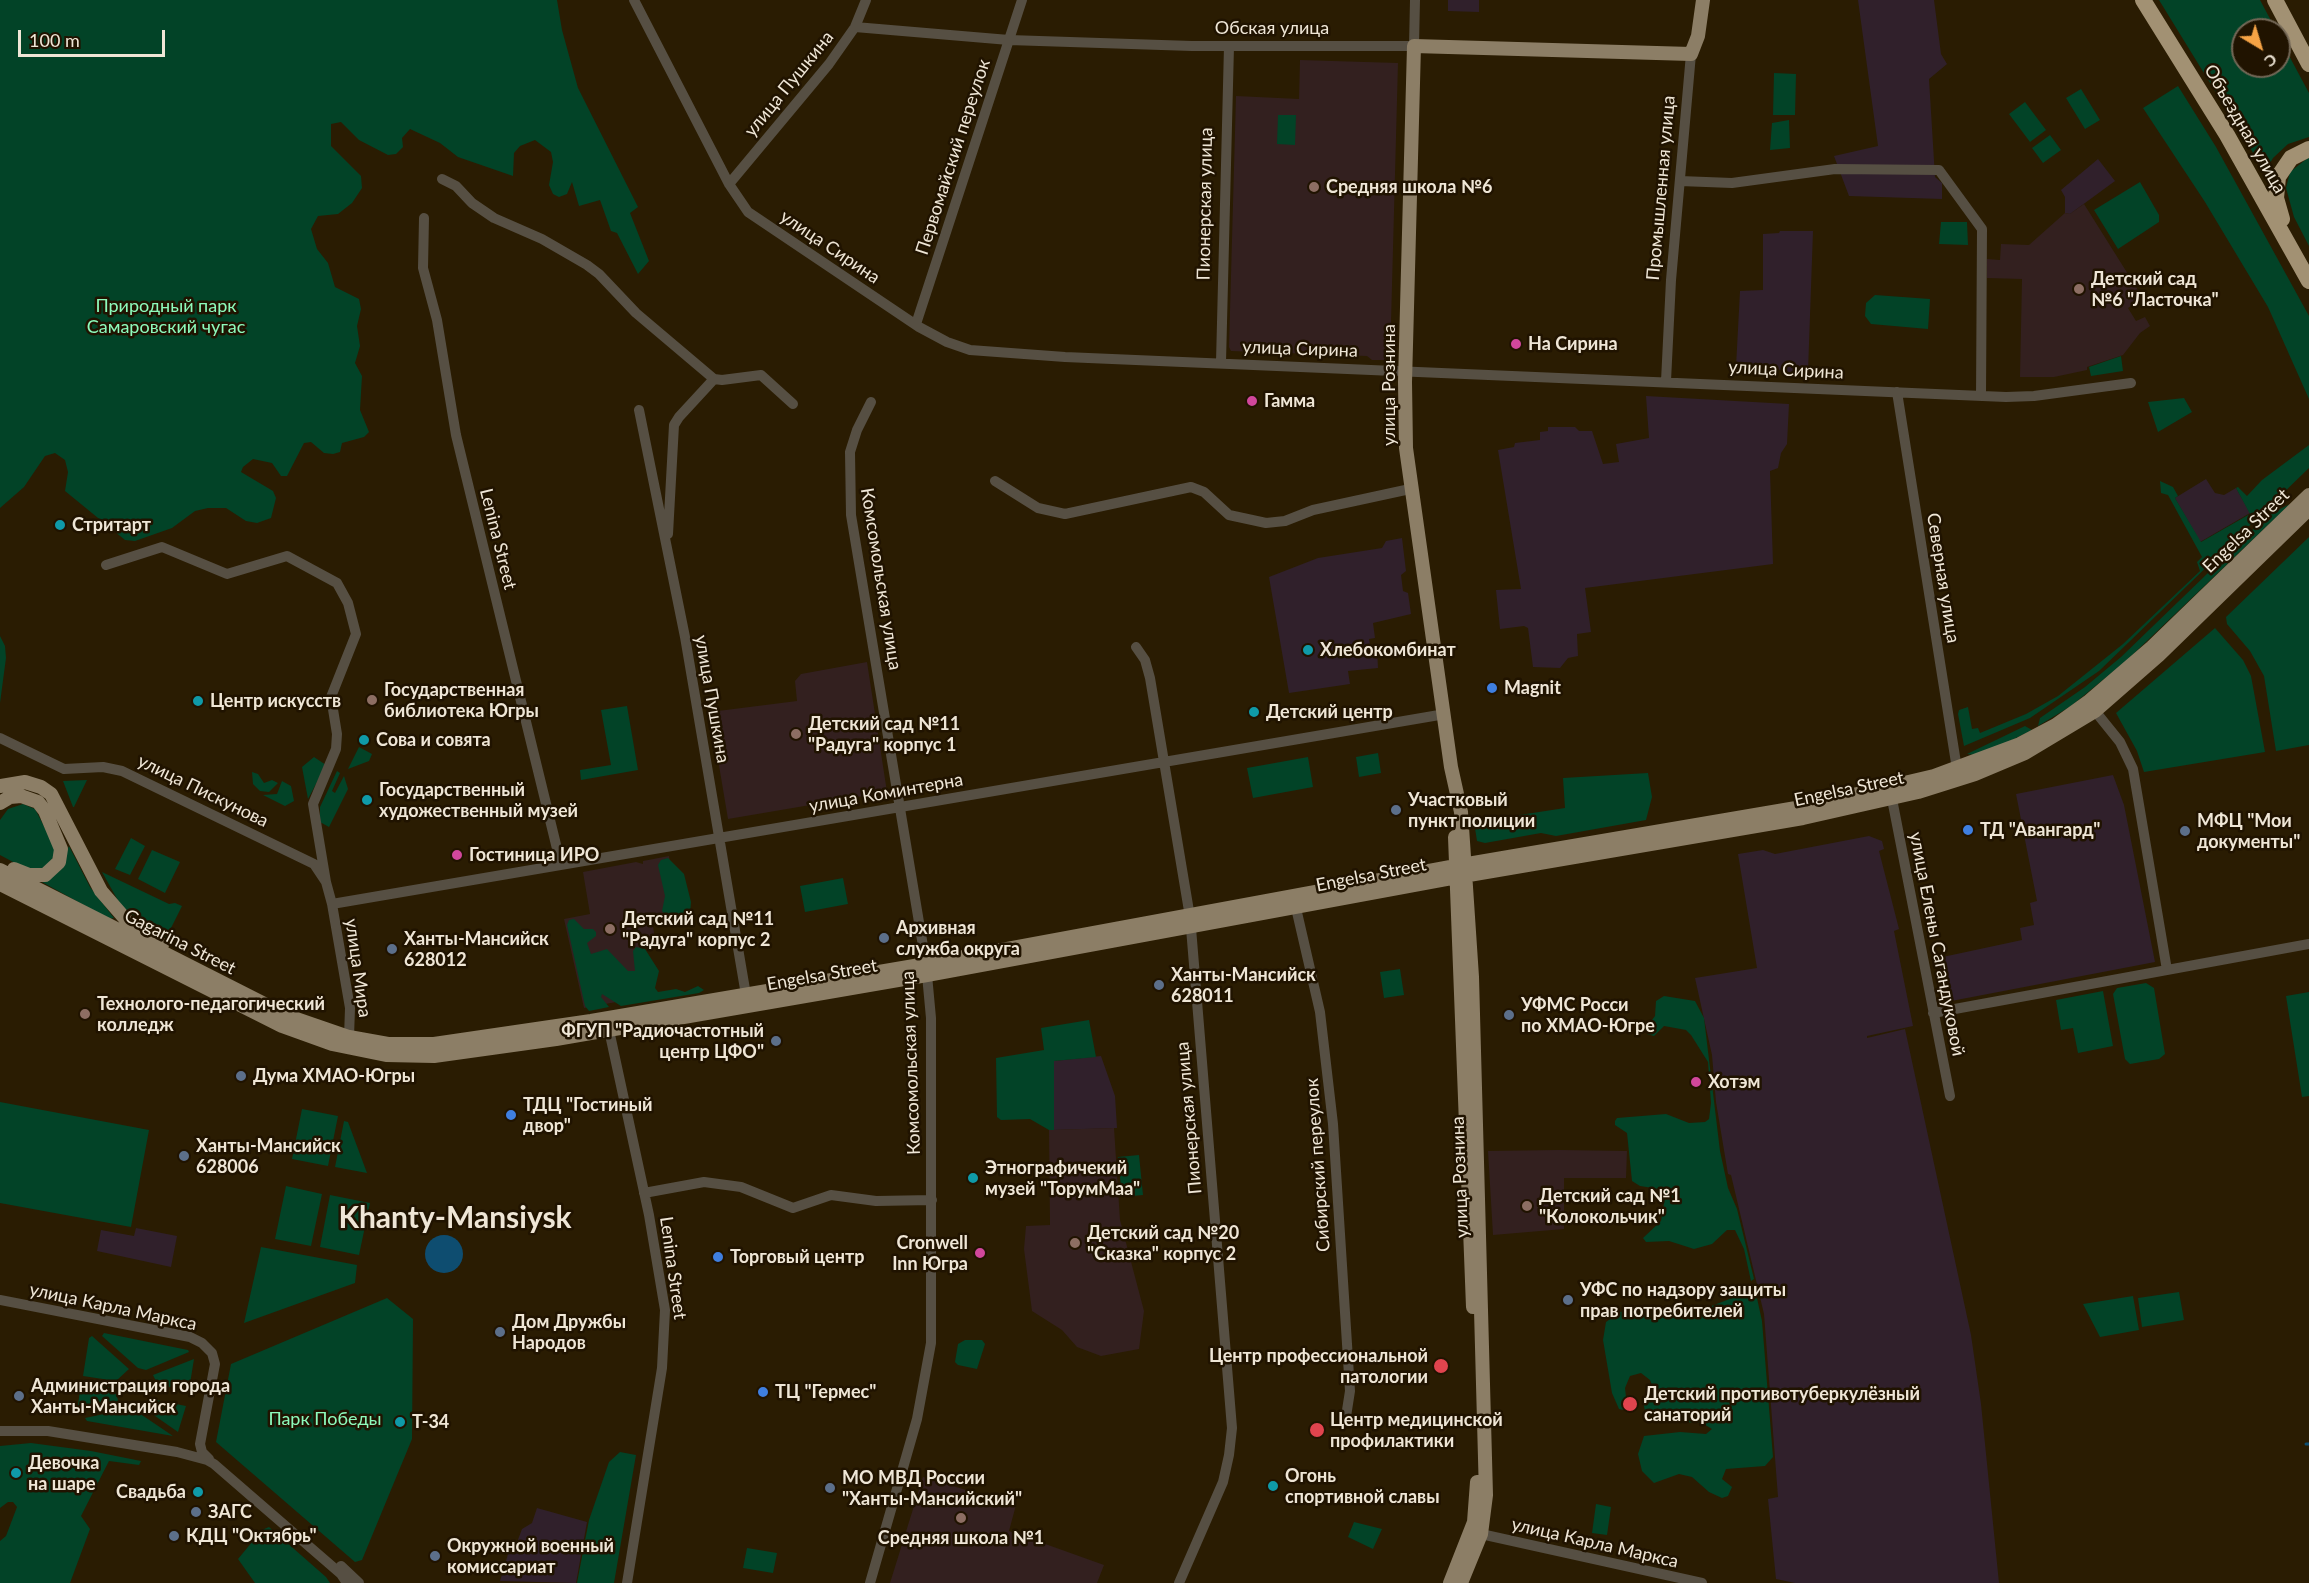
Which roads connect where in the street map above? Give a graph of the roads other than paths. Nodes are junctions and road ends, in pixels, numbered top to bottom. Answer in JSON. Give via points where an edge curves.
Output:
{"nodes":[{"id":1,"x":634,"y":0,"type":"edge"},
{"id":2,"x":866,"y":0,"type":"edge"},
{"id":3,"x":1022,"y":0,"type":"edge"},
{"id":4,"x":1415,"y":0,"type":"edge"},
{"id":5,"x":1703,"y":0,"type":"edge"},
{"id":6,"x":2143,"y":0,"type":"edge"},
{"id":7,"x":2275,"y":0,"type":"edge"},
{"id":8,"x":855,"y":27,"type":"junction"},
{"id":9,"x":1009,"y":39,"type":"junction"},
{"id":10,"x":1229,"y":46,"type":"junction"},
{"id":11,"x":1414,"y":46,"type":"junction"},
{"id":12,"x":1691,"y":54,"type":"junction"},
{"id":13,"x":2309,"y":64,"type":"edge"},
{"id":14,"x":2309,"y":149,"type":"edge"},
{"id":15,"x":442,"y":179,"type":"dead end"},
{"id":16,"x":1680,"y":181,"type":"junction"},
{"id":17,"x":729,"y":183,"type":"junction"},
{"id":18,"x":424,"y":218,"type":"dead end"},
{"id":19,"x":2300,"y":263,"type":"junction"},
{"id":20,"x":2309,"y":281,"type":"edge"},
{"id":21,"x":916,"y":324,"type":"junction"},
{"id":22,"x":1221,"y":362,"type":"junction"},
{"id":23,"x":1405,"y":370,"type":"junction"},
{"id":24,"x":714,"y":379,"type":"junction"},
{"id":25,"x":1666,"y":381,"type":"junction"},
{"id":26,"x":2131,"y":383,"type":"dead end"},
{"id":27,"x":1897,"y":392,"type":"junction"},
{"id":28,"x":1981,"y":396,"type":"junction"},
{"id":29,"x":871,"y":402,"type":"dead end"},
{"id":30,"x":793,"y":404,"type":"dead end"},
{"id":31,"x":639,"y":410,"type":"dead end"},
{"id":32,"x":995,"y":482,"type":"dead end"},
{"id":33,"x":1410,"y":489,"type":"junction"},
{"id":34,"x":2309,"y":495,"type":"edge"},
{"id":35,"x":2309,"y":509,"type":"edge"},
{"id":36,"x":667,"y":541,"type":"junction"},
{"id":37,"x":106,"y":565,"type":"dead end"},
{"id":38,"x":2202,"y":606,"type":"junction"},
{"id":39,"x":1136,"y":647,"type":"dead end"},
{"id":40,"x":2092,"y":706,"type":"junction"},
{"id":41,"x":1445,"y":714,"type":"junction"},
{"id":42,"x":0,"y":738,"type":"edge"},
{"id":43,"x":1164,"y":763,"type":"junction"},
{"id":44,"x":1959,"y":774,"type":"junction"},
{"id":45,"x":0,"y":786,"type":"edge"},
{"id":46,"x":1891,"y":794,"type":"junction"},
{"id":47,"x":0,"y":803,"type":"edge"},
{"id":48,"x":899,"y":807,"type":"junction"},
{"id":49,"x":719,"y":838,"type":"junction"},
{"id":50,"x":318,"y":843,"type":"junction"},
{"id":51,"x":301,"y":856,"type":"junction"},
{"id":52,"x":0,"y":862,"type":"edge"},
{"id":53,"x":561,"y":865,"type":"junction"},
{"id":54,"x":0,"y":868,"type":"edge"},
{"id":55,"x":1462,"y":871,"type":"junction"},
{"id":56,"x":21,"y":873,"type":"junction"},
{"id":57,"x":326,"y":882,"type":"junction"},
{"id":58,"x":0,"y":884,"type":"edge"},
{"id":59,"x":5,"y":893,"type":"edge"},
{"id":60,"x":332,"y":904,"type":"junction"},
{"id":61,"x":42,"y":906,"type":"junction"},
{"id":62,"x":1296,"y":908,"type":"junction"},
{"id":63,"x":1190,"y":922,"type":"junction"},
{"id":64,"x":115,"y":937,"type":"junction"},
{"id":65,"x":2309,"y":944,"type":"edge"},
{"id":66,"x":169,"y":950,"type":"junction"},
{"id":67,"x":927,"y":970,"type":"junction"},
{"id":68,"x":2167,"y":970,"type":"junction"},
{"id":69,"x":213,"y":979,"type":"junction"},
{"id":70,"x":746,"y":995,"type":"junction"},
{"id":71,"x":1933,"y":1013,"type":"junction"},
{"id":72,"x":288,"y":1016,"type":"junction"},
{"id":73,"x":608,"y":1024,"type":"junction"},
{"id":74,"x":347,"y":1042,"type":"junction"},
{"id":75,"x":1950,"y":1096,"type":"dead end"},
{"id":76,"x":644,"y":1193,"type":"junction"},
{"id":77,"x":932,"y":1200,"type":"junction"},
{"id":78,"x":0,"y":1300,"type":"edge"},
{"id":79,"x":1345,"y":1423,"type":"dead end"},
{"id":80,"x":0,"y":1431,"type":"edge"},
{"id":81,"x":201,"y":1436,"type":"junction"},
{"id":82,"x":179,"y":1452,"type":"junction"},
{"id":83,"x":214,"y":1464,"type":"junction"},
{"id":84,"x":1476,"y":1533,"type":"junction"},
{"id":85,"x":1676,"y":1580,"type":"edge"},
{"id":86,"x":346,"y":1583,"type":"edge"},
{"id":87,"x":359,"y":1583,"type":"edge"},
{"id":88,"x":627,"y":1583,"type":"edge"},
{"id":89,"x":870,"y":1583,"type":"edge"},
{"id":90,"x":1179,"y":1583,"type":"edge"},
{"id":91,"x":1450,"y":1583,"type":"edge"},
{"id":92,"x":1461,"y":1583,"type":"edge"},
{"id":93,"x":1702,"y":1583,"type":"edge"}],
"edges":[{"from":1,"to":17,"type":"street","name":"улица Сирина"},
{"from":2,"to":8,"type":"street","name":"улица Пушкина"},
{"from":3,"to":9,"type":"street","name":"Первомайский переулок"},
{"from":4,"to":11,"type":"street","name":"улица Рознина"},
{"from":5,"to":12,"type":"main road","name":"Промышленная улица"},
{"from":6,"to":19,"type":"highway","name":"Объездная улица"},
{"from":7,"to":13,"type":"highway"},
{"from":8,"to":9,"type":"street","name":"Обская улица"},
{"from":8,"to":17,"type":"street","name":"улица Пушкина","via":[[829,64]]},
{"from":9,"to":10,"type":"street","name":"Обская улица"},
{"from":9,"to":21,"type":"street","name":"Первомайский переулок"},
{"from":10,"to":11,"type":"street","name":"Обская улица"},
{"from":10,"to":22,"type":"street","name":"Пионерская улица"},
{"from":11,"to":12,"type":"main road","name":"Обская улица"},
{"from":11,"to":23,"type":"main road","name":"улица Рознина"},
{"from":12,"to":16,"type":"street","name":"Промышленная улица"},
{"from":14,"to":19,"type":"highway","via":[[2286,163],[2276,184],[2278,207]]},
{"from":15,"to":24,"type":"street","via":[[494,218],[587,265]]},
{"from":16,"to":25,"type":"street","name":"Промышленная улица"},
{"from":16,"to":28,"type":"street","via":[[1732,183],[1835,169],[1939,170],[1982,229]]},
{"from":17,"to":21,"type":"street","name":"улица Сирина","via":[[754,217]]},
{"from":18,"to":53,"type":"street","name":"Lenina Street","via":[[423,268],[438,327],[456,435]]},
{"from":19,"to":20,"type":"highway","name":"Объездная улица"},
{"from":21,"to":22,"type":"street","name":"улица Сирина","via":[[947,342],[980,352]]},
{"from":22,"to":23,"type":"street","name":"улица Сирина"},
{"from":23,"to":25,"type":"street","name":"улица Сирина"},
{"from":23,"to":33,"type":"main road","name":"улица Рознина"},
{"from":24,"to":30,"type":"street","via":[[761,375]]},
{"from":24,"to":36,"type":"street","via":[[674,425]]},
{"from":25,"to":27,"type":"street","name":"улица Сирина"},
{"from":26,"to":28,"type":"street","name":"улица Сирина","via":[[2023,397]]},
{"from":27,"to":28,"type":"street","name":"улица Сирина"},
{"from":27,"to":44,"type":"street","name":"Северная улица"},
{"from":29,"to":48,"type":"street","name":"Комсомольская улица","via":[[850,452],[849,492]]},
{"from":31,"to":36,"type":"street","name":"улица Пушкина"},
{"from":32,"to":33,"type":"street","via":[[1038,508],[1065,514],[1191,487],[1204,492],[1229,516],[1266,523]]},
{"from":33,"to":41,"type":"main road","name":"улица Рознина"},
{"from":34,"to":38,"type":"main road","name":"Engelsa Street"},
{"from":35,"to":38,"type":"main road","name":"Engelsa Street"},
{"from":36,"to":49,"type":"street","name":"улица Пушкина"},
{"from":37,"to":50,"type":"street","via":[[162,546],[227,574],[286,556],[337,583],[348,603],[356,634],[331,697],[337,742],[314,798]]},
{"from":38,"to":40,"type":"main road","name":"Engelsa Street","via":[[2139,673]]},
{"from":39,"to":43,"type":"street","name":"Пионерская улица","via":[[1150,678]]},
{"from":40,"to":44,"type":"main road","name":"Engelsa Street","via":[[2025,753]]},
{"from":40,"to":68,"type":"street","via":[[2120,742],[2133,769]]},
{"from":41,"to":43,"type":"street","name":"улица Коминтерна"},
{"from":41,"to":55,"type":"main road","name":"улица Рознина","via":[[1461,812]]},
{"from":42,"to":51,"type":"street","name":"улица Пискунова","via":[[64,769],[102,767],[122,771]]},
{"from":43,"to":48,"type":"street","name":"улица Коминтерна"},
{"from":43,"to":63,"type":"street","name":"Пионерская улица"},
{"from":44,"to":46,"type":"main road","name":"Engelsa Street"},
{"from":45,"to":66,"type":"main road","via":[[25,782],[51,794],[101,891],[128,922]]},
{"from":46,"to":55,"type":"main road","name":"Engelsa Street","via":[[1803,813]]},
{"from":46,"to":71,"type":"street","name":"улица Елены Сагандуковой"},
{"from":47,"to":56,"type":"main road","via":[[21,796],[38,802],[60,843],[59,862],[50,872],[40,876]]},
{"from":48,"to":49,"type":"street","name":"улица Коминтерна"},
{"from":48,"to":67,"type":"street","name":"Комсомольская улица"},
{"from":49,"to":53,"type":"street","name":"улица Коминтерна"},
{"from":49,"to":70,"type":"street","name":"улица Пушкина"},
{"from":50,"to":51,"type":"street","via":[[314,853]]},
{"from":50,"to":57,"type":"street"},
{"from":51,"to":57,"type":"street","name":"улица Пискунова","via":[[315,864]]},
{"from":52,"to":56,"type":"main road"},
{"from":53,"to":60,"type":"street","name":"улица Коминтерна"},
{"from":54,"to":56,"type":"main road"},
{"from":54,"to":64,"type":"main road","name":"Gagarina Street"},
{"from":55,"to":62,"type":"main road","name":"Engelsa Street"},
{"from":55,"to":63,"type":"main road","name":"Engelsa Street"},
{"from":55,"to":84,"type":"main road","name":"улица Рознина","via":[[1486,1429],[1485,1512]]},
{"from":57,"to":60,"type":"street","name":"улица Пискунова"},
{"from":58,"to":61,"type":"main road","name":"Gagarina Street"},
{"from":59,"to":61,"type":"main road"},
{"from":59,"to":64,"type":"main road","via":[[79,930]]},
{"from":60,"to":74,"type":"street","name":"улица Мира","via":[[350,1008]]},
{"from":61,"to":64,"type":"main road","name":"Gagarina Street"},
{"from":62,"to":63,"type":"main road","name":"Engelsa Street"},
{"from":62,"to":79,"type":"street","name":"Сибирский переулок","via":[[1316,985],[1333,1124],[1350,1391]]},
{"from":63,"to":67,"type":"main road","name":"Engelsa Street"},
{"from":63,"to":90,"type":"street","name":"Пионерская улица","via":[[1232,1428],[1222,1482]]},
{"from":64,"to":66,"type":"main road"},
{"from":64,"to":69,"type":"main road","name":"Gagarina Street"},
{"from":64,"to":74,"type":"main road","name":"Gagarina Street","via":[[282,1026]]},
{"from":65,"to":68,"type":"street"},
{"from":66,"to":69,"type":"main road"},
{"from":66,"to":72,"type":"main road","via":[[275,1003]]},
{"from":67,"to":70,"type":"main road","name":"Engelsa Street"},
{"from":67,"to":73,"type":"main road","name":"Engelsa Street"},
{"from":67,"to":77,"type":"street","name":"Комсомольская улица"},
{"from":68,"to":71,"type":"street"},
{"from":69,"to":72,"type":"main road","name":"Gagarina Street"},
{"from":70,"to":73,"type":"main road","name":"Engelsa Street"},
{"from":71,"to":75,"type":"street","name":"улица Елены Сагандуковой"},
{"from":72,"to":74,"type":"main road","name":"Gagarina Street"},
{"from":73,"to":74,"type":"main road","name":"Engelsa Street","via":[[441,1055],[386,1055]]},
{"from":73,"to":76,"type":"street","name":"Lenina Street"},
{"from":76,"to":77,"type":"street","via":[[704,1182],[741,1187],[793,1208],[831,1195],[876,1201]]},
{"from":76,"to":88,"type":"street","name":"Lenina Street","via":[[663,1290],[664,1340]]},
{"from":77,"to":89,"type":"street","name":"Комсомольская улица","via":[[928,1366],[910,1446]]},
{"from":78,"to":81,"type":"street","name":"улица Карла Маркса","via":[[190,1337],[206,1347],[213,1356],[215,1369]]},
{"from":80,"to":82,"type":"street","via":[[48,1431]]},
{"from":81,"to":82,"type":"street","via":[[192,1449]]},
{"from":81,"to":83,"type":"street","via":[[201,1450]]},
{"from":81,"to":87,"type":"street","via":[[209,1452]]},
{"from":82,"to":83,"type":"street"},
{"from":83,"to":86,"type":"street","via":[[341,1574]]},
{"from":84,"to":85,"type":"street","name":"улица Карла Маркса"},
{"from":84,"to":91,"type":"main road","name":"улица Рознина"},
{"from":84,"to":92,"type":"main road","name":"улица Рознина"},
{"from":85,"to":93,"type":"street","name":"улица Карла Маркса"}]}
